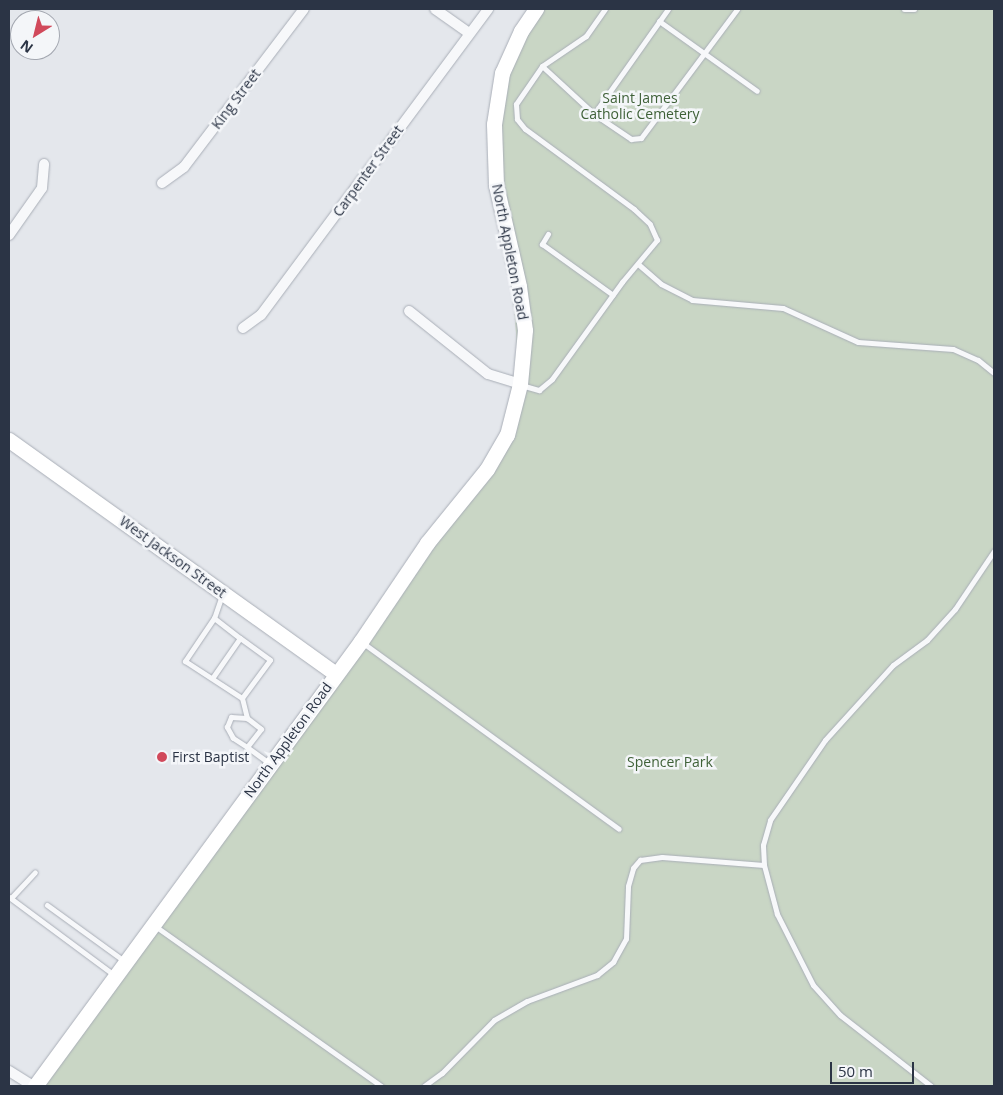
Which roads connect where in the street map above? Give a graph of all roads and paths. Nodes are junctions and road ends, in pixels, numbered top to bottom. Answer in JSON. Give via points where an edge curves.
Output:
{"nodes":[{"id":1,"x":304,"y":9,"type":"edge"},
{"id":2,"x":435,"y":9,"type":"edge"},
{"id":3,"x":488,"y":9,"type":"edge"},
{"id":4,"x":536,"y":9,"type":"edge"},
{"id":5,"x":605,"y":9,"type":"edge"},
{"id":6,"x":668,"y":9,"type":"edge"},
{"id":7,"x":736,"y":9,"type":"edge"},
{"id":8,"x":904,"y":9,"type":"edge"},
{"id":9,"x":914,"y":9,"type":"edge"},
{"id":10,"x":659,"y":21,"type":"junction"},
{"id":11,"x":469,"y":33,"type":"junction"},
{"id":12,"x":703,"y":53,"type":"junction"},
{"id":13,"x":542,"y":66,"type":"junction"},
{"id":14,"x":757,"y":91,"type":"dead end"},
{"id":15,"x":594,"y":114,"type":"junction"},
{"id":16,"x":44,"y":164,"type":"dead end"},
{"id":17,"x":162,"y":183,"type":"dead end"},
{"id":18,"x":548,"y":234,"type":"dead end"},
{"id":19,"x":9,"y":235,"type":"edge"},
{"id":20,"x":638,"y":264,"type":"junction"},
{"id":21,"x":613,"y":295,"type":"junction"},
{"id":22,"x":409,"y":311,"type":"dead end"},
{"id":23,"x":243,"y":328,"type":"dead end"},
{"id":24,"x":994,"y":373,"type":"edge"},
{"id":25,"x":520,"y":384,"type":"junction"},
{"id":26,"x":9,"y":440,"type":"edge"},
{"id":27,"x":994,"y":551,"type":"edge"},
{"id":28,"x":223,"y":592,"type":"junction"},
{"id":29,"x":214,"y":618,"type":"junction"},
{"id":30,"x":240,"y":638,"type":"junction"},
{"id":31,"x":361,"y":641,"type":"junction"},
{"id":32,"x":336,"y":674,"type":"junction"},
{"id":33,"x":213,"y":676,"type":"junction"},
{"id":34,"x":242,"y":698,"type":"junction"},
{"id":35,"x":248,"y":718,"type":"junction"},
{"id":36,"x":247,"y":746,"type":"junction"},
{"id":37,"x":271,"y":764,"type":"junction"},
{"id":38,"x":620,"y":829,"type":"dead end"},
{"id":39,"x":764,"y":865,"type":"junction"},
{"id":40,"x":35,"y":872,"type":"dead end"},
{"id":41,"x":10,"y":898,"type":"edge"},
{"id":42,"x":47,"y":904,"type":"dead end"},
{"id":43,"x":154,"y":926,"type":"junction"},
{"id":44,"x":126,"y":963,"type":"junction"},
{"id":45,"x":116,"y":976,"type":"junction"},
{"id":46,"x":9,"y":1071,"type":"edge"},
{"id":47,"x":34,"y":1086,"type":"edge"},
{"id":48,"x":380,"y":1086,"type":"edge"},
{"id":49,"x":424,"y":1086,"type":"edge"},
{"id":50,"x":931,"y":1086,"type":"edge"}],
"edges":[{"from":1,"to":17,"type":"street","name":"King Street","via":[[184,167]]},
{"from":2,"to":11,"type":"street"},
{"from":3,"to":11,"type":"street","name":"Carpenter Street"},
{"from":4,"to":25,"type":"main road","name":"North Appleton Road","via":[[521,31],[502,73],[494,124],[496,185],[519,286],[525,330]]},
{"from":5,"to":13,"type":"lane","via":[[586,36]]},
{"from":6,"to":10,"type":"lane"},
{"from":7,"to":12,"type":"lane"},
{"from":8,"to":9,"type":"lane"},
{"from":10,"to":12,"type":"lane"},
{"from":10,"to":15,"type":"lane"},
{"from":11,"to":23,"type":"street","name":"Carpenter Street","via":[[261,315]]},
{"from":12,"to":14,"type":"lane"},
{"from":12,"to":15,"type":"lane","via":[[641,138],[631,139]]},
{"from":13,"to":15,"type":"lane"},
{"from":13,"to":20,"type":"lane","via":[[516,104],[517,119],[524,129],[650,224],[657,240]]},
{"from":16,"to":19,"type":"street","via":[[42,188]]},
{"from":18,"to":21,"type":"lane","via":[[542,244]]},
{"from":20,"to":21,"type":"lane"},
{"from":20,"to":24,"type":"lane","via":[[661,284],[692,300],[783,308],[858,342],[953,349],[978,360]]},
{"from":21,"to":25,"type":"lane","via":[[552,379],[539,390]]},
{"from":22,"to":25,"type":"street","via":[[488,374]]},
{"from":25,"to":31,"type":"main road","name":"North Appleton Road","via":[[507,434],[487,469],[437,529]]},
{"from":26,"to":28,"type":"main road","name":"West Jackson Street"},
{"from":27,"to":39,"type":"lane","via":[[955,609],[926,640],[893,665],[825,740],[770,820],[763,845]]},
{"from":28,"to":29,"type":"lane"},
{"from":28,"to":32,"type":"main road","name":"West Jackson Street"},
{"from":29,"to":30,"type":"lane"},
{"from":29,"to":33,"type":"lane","via":[[185,660]]},
{"from":30,"to":33,"type":"lane"},
{"from":30,"to":34,"type":"lane","via":[[270,660]]},
{"from":31,"to":32,"type":"main road","name":"North Appleton Road"},
{"from":31,"to":38,"type":"lane"},
{"from":32,"to":37,"type":"main road","name":"North Appleton Road"},
{"from":33,"to":34,"type":"lane"},
{"from":34,"to":35,"type":"lane"},
{"from":35,"to":36,"type":"lane","via":[[261,729]]},
{"from":35,"to":36,"type":"lane","via":[[231,717],[227,727],[233,738]]},
{"from":36,"to":37,"type":"lane"},
{"from":37,"to":43,"type":"main road","name":"North Appleton Road"},
{"from":39,"to":49,"type":"lane","via":[[662,857],[640,860],[633,868],[628,886],[626,938],[614,962],[597,975],[527,1001],[494,1020],[442,1073]]},
{"from":39,"to":50,"type":"lane","via":[[777,914],[813,985],[840,1015]]},
{"from":40,"to":41,"type":"lane"},
{"from":41,"to":45,"type":"lane"},
{"from":42,"to":44,"type":"lane"},
{"from":43,"to":44,"type":"main road","name":"North Appleton Road"},
{"from":43,"to":48,"type":"lane"},
{"from":44,"to":45,"type":"main road","name":"North Appleton Road"},
{"from":45,"to":47,"type":"main road","name":"North Appleton Road"},
{"from":46,"to":47,"type":"street"}]}
